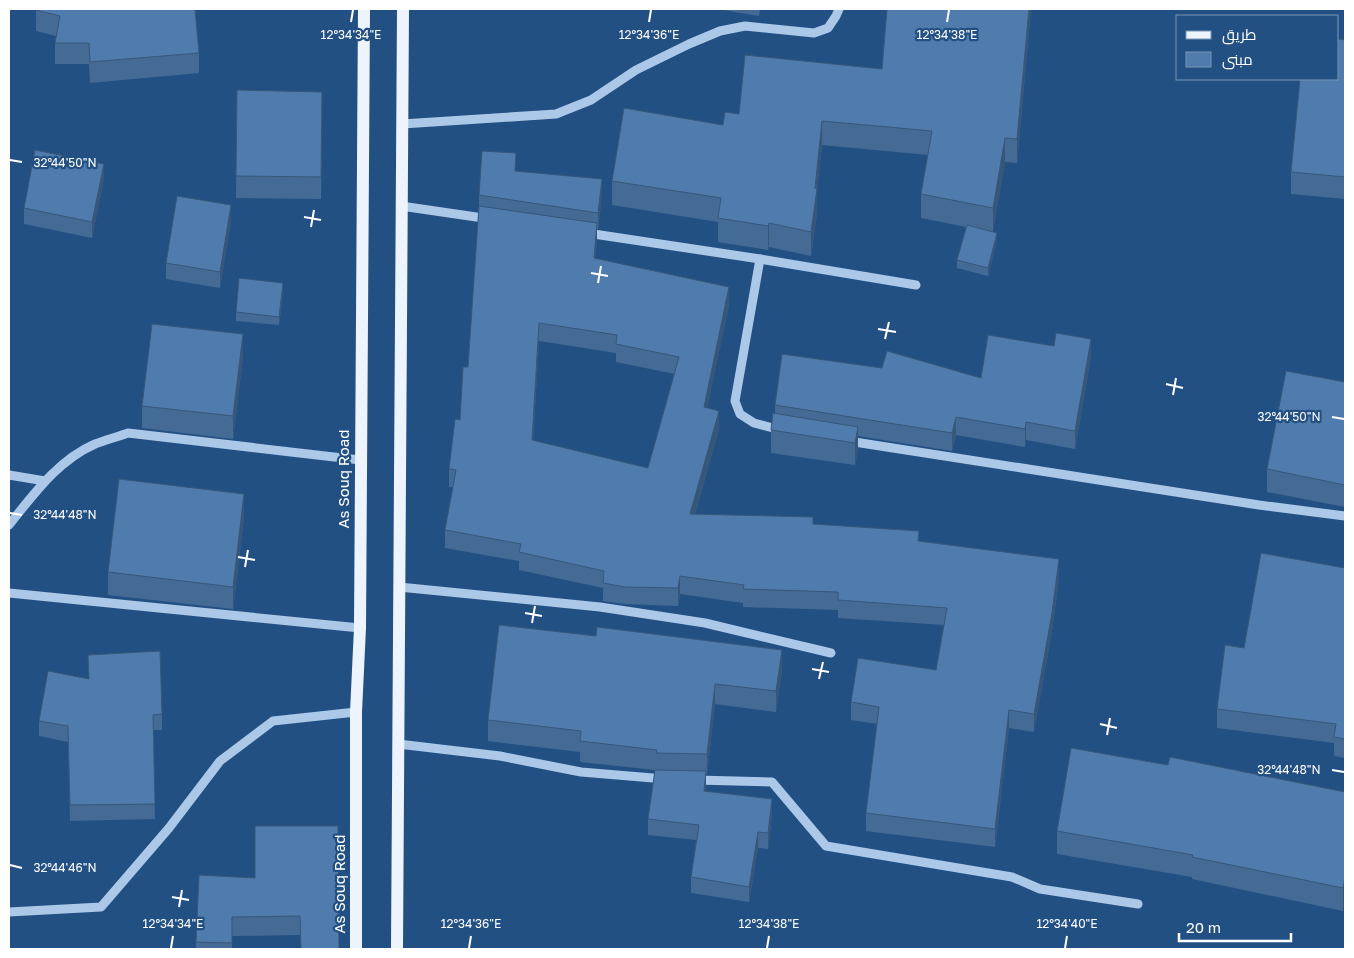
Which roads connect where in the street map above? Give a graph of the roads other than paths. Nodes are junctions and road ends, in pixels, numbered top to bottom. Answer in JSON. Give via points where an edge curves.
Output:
{"nodes":[{"id":1,"x":364,"y":9,"type":"edge"},
{"id":2,"x":403,"y":9,"type":"edge"},
{"id":3,"x":839,"y":9,"type":"edge"},
{"id":4,"x":402,"y":124,"type":"junction"},
{"id":5,"x":401,"y":206,"type":"junction"},
{"id":6,"x":500,"y":220,"type":"edge"},
{"id":7,"x":579,"y":232,"type":"edge"},
{"id":8,"x":760,"y":259,"type":"junction"},
{"id":9,"x":916,"y":285,"type":"dead end"},
{"id":10,"x":791,"y":432,"type":"edge"},
{"id":11,"x":840,"y":439,"type":"edge"},
{"id":12,"x":360,"y":460,"type":"junction"},
{"id":13,"x":9,"y":475,"type":"edge"},
{"id":14,"x":45,"y":481,"type":"junction"},
{"id":15,"x":1345,"y":516,"type":"edge"},
{"id":16,"x":9,"y":525,"type":"edge"},
{"id":17,"x":399,"y":587,"type":"junction"},
{"id":18,"x":9,"y":593,"type":"edge"},
{"id":19,"x":360,"y":628,"type":"junction"},
{"id":20,"x":831,"y":653,"type":"dead end"},
{"id":21,"x":356,"y":712,"type":"junction"},
{"id":22,"x":398,"y":744,"type":"junction"},
{"id":23,"x":675,"y":780,"type":"edge"},
{"id":24,"x":685,"y":780,"type":"edge"},
{"id":25,"x":1138,"y":904,"type":"dead end"},
{"id":26,"x":9,"y":912,"type":"edge"},
{"id":27,"x":356,"y":949,"type":"edge"},
{"id":28,"x":397,"y":949,"type":"edge"}],
"edges":[{"from":1,"to":12,"type":"main road","name":"As Souq Road"},
{"from":2,"to":4,"type":"main road"},
{"from":3,"to":4,"type":"street","via":[[828,28],[814,33],[745,26],[720,31],[636,70],[591,100],[556,114]]},
{"from":4,"to":5,"type":"main road"},
{"from":5,"to":6,"type":"street"},
{"from":5,"to":17,"type":"main road"},
{"from":7,"to":8,"type":"street"},
{"from":8,"to":9,"type":"street"},
{"from":8,"to":10,"type":"street","via":[[735,401],[740,414],[754,423]]},
{"from":11,"to":15,"type":"street"},
{"from":12,"to":14,"type":"street","via":[[128,433],[94,444],[71,458]]},
{"from":12,"to":19,"type":"main road","name":"As Souq Road"},
{"from":13,"to":14,"type":"street"},
{"from":14,"to":16,"type":"street"},
{"from":17,"to":20,"type":"street","via":[[600,607],[696,621]]},
{"from":17,"to":22,"type":"main road"},
{"from":18,"to":19,"type":"street"},
{"from":19,"to":21,"type":"main road","name":"As Souq Road"},
{"from":21,"to":26,"type":"street","via":[[273,721],[220,761],[169,828],[101,907]]},
{"from":21,"to":27,"type":"main road","name":"As Souq Road"},
{"from":22,"to":23,"type":"street","via":[[500,756],[581,772]]},
{"from":22,"to":28,"type":"main road"},
{"from":24,"to":25,"type":"street","via":[[772,782],[826,846],[1012,877],[1040,889]]}]}
